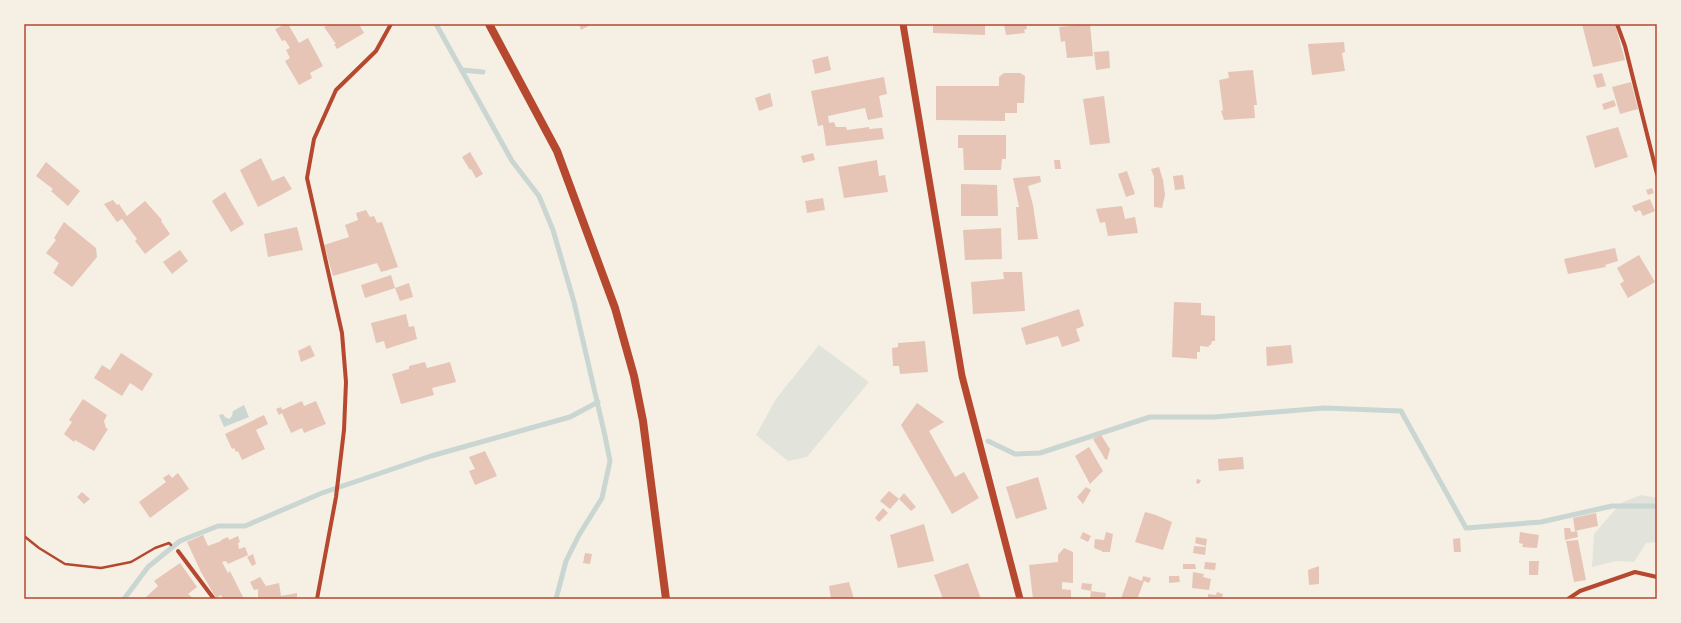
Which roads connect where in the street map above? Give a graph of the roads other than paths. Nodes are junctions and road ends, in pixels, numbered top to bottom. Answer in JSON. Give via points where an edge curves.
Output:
{"nodes":[{"id":1,"x":391,"y":24,"type":"edge"},
{"id":2,"x":490,"y":24,"type":"edge"},
{"id":3,"x":903,"y":24,"type":"edge"},
{"id":4,"x":1617,"y":24,"type":"edge"},
{"id":5,"x":1657,"y":174,"type":"edge"},
{"id":6,"x":178,"y":551,"type":"dead end"},
{"id":7,"x":1657,"y":577,"type":"edge"},
{"id":8,"x":214,"y":599,"type":"edge"},
{"id":9,"x":317,"y":599,"type":"edge"},
{"id":10,"x":666,"y":599,"type":"edge"},
{"id":11,"x":1020,"y":599,"type":"edge"},
{"id":12,"x":1568,"y":599,"type":"edge"}],
"edges":[{"from":1,"to":9,"type":"street","via":[[376,51],[336,90],[314,139],[307,178],[342,333],[346,382],[344,430],[336,497]]},
{"from":2,"to":10,"type":"main road","via":[[557,151],[615,308],[634,376],[643,421]]},
{"from":3,"to":11,"type":"street","via":[[962,376]]},
{"from":4,"to":5,"type":"street"},
{"from":6,"to":8,"type":"street"},
{"from":7,"to":12,"type":"street","via":[[1635,572],[1580,591]]}]}
